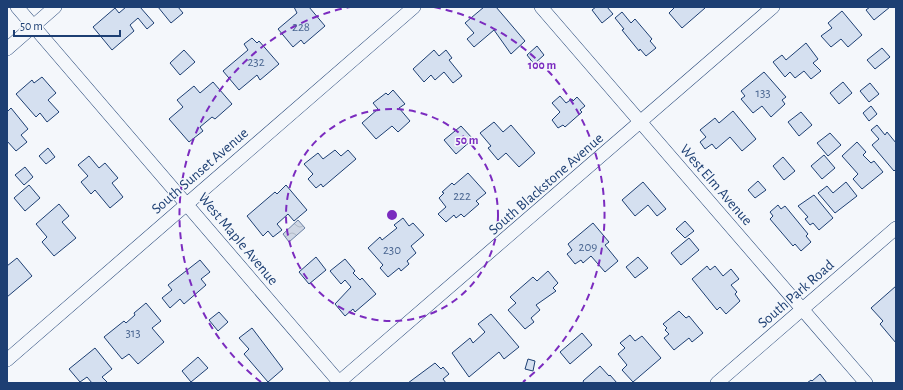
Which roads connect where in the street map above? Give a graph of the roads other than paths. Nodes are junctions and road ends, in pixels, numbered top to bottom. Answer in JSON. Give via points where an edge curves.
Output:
{"nodes":[{"id":1,"x":17,"y":7,"type":"edge"},
{"id":2,"x":55,"y":7,"type":"edge"},
{"id":3,"x":414,"y":7,"type":"edge"},
{"id":4,"x":541,"y":7,"type":"edge"},
{"id":5,"x":773,"y":7,"type":"edge"},
{"id":6,"x":34,"y":26,"type":"junction"},
{"id":7,"x":7,"y":48,"type":"edge"},
{"id":8,"x":641,"y":123,"type":"junction"},
{"id":9,"x":187,"y":203,"type":"junction"},
{"id":10,"x":896,"y":228,"type":"edge"},
{"id":11,"x":802,"y":310,"type":"junction"},
{"id":12,"x":7,"y":360,"type":"edge"},
{"id":13,"x":339,"y":383,"type":"edge"},
{"id":14,"x":717,"y":383,"type":"edge"},
{"id":15,"x":866,"y":383,"type":"edge"}],
"edges":[{"from":1,"to":6,"type":"street","name":"West Maple Avenue"},
{"from":2,"to":6,"type":"street"},
{"from":3,"to":9,"type":"street","name":"South Sunset Avenue"},
{"from":4,"to":8,"type":"street","name":"West Elm Avenue"},
{"from":5,"to":8,"type":"street","name":"South Blackstone Avenue"},
{"from":6,"to":7,"type":"street"},
{"from":6,"to":9,"type":"street","name":"West Maple Avenue"},
{"from":8,"to":11,"type":"street","name":"West Elm Avenue"},
{"from":8,"to":13,"type":"street","name":"South Blackstone Avenue"},
{"from":9,"to":12,"type":"street","name":"South Sunset Avenue"},
{"from":9,"to":13,"type":"street","name":"West Maple Avenue"},
{"from":10,"to":11,"type":"street","name":"South Park Road"},
{"from":11,"to":14,"type":"street","name":"South Park Road"},
{"from":11,"to":15,"type":"street","name":"West Elm Avenue"}]}
